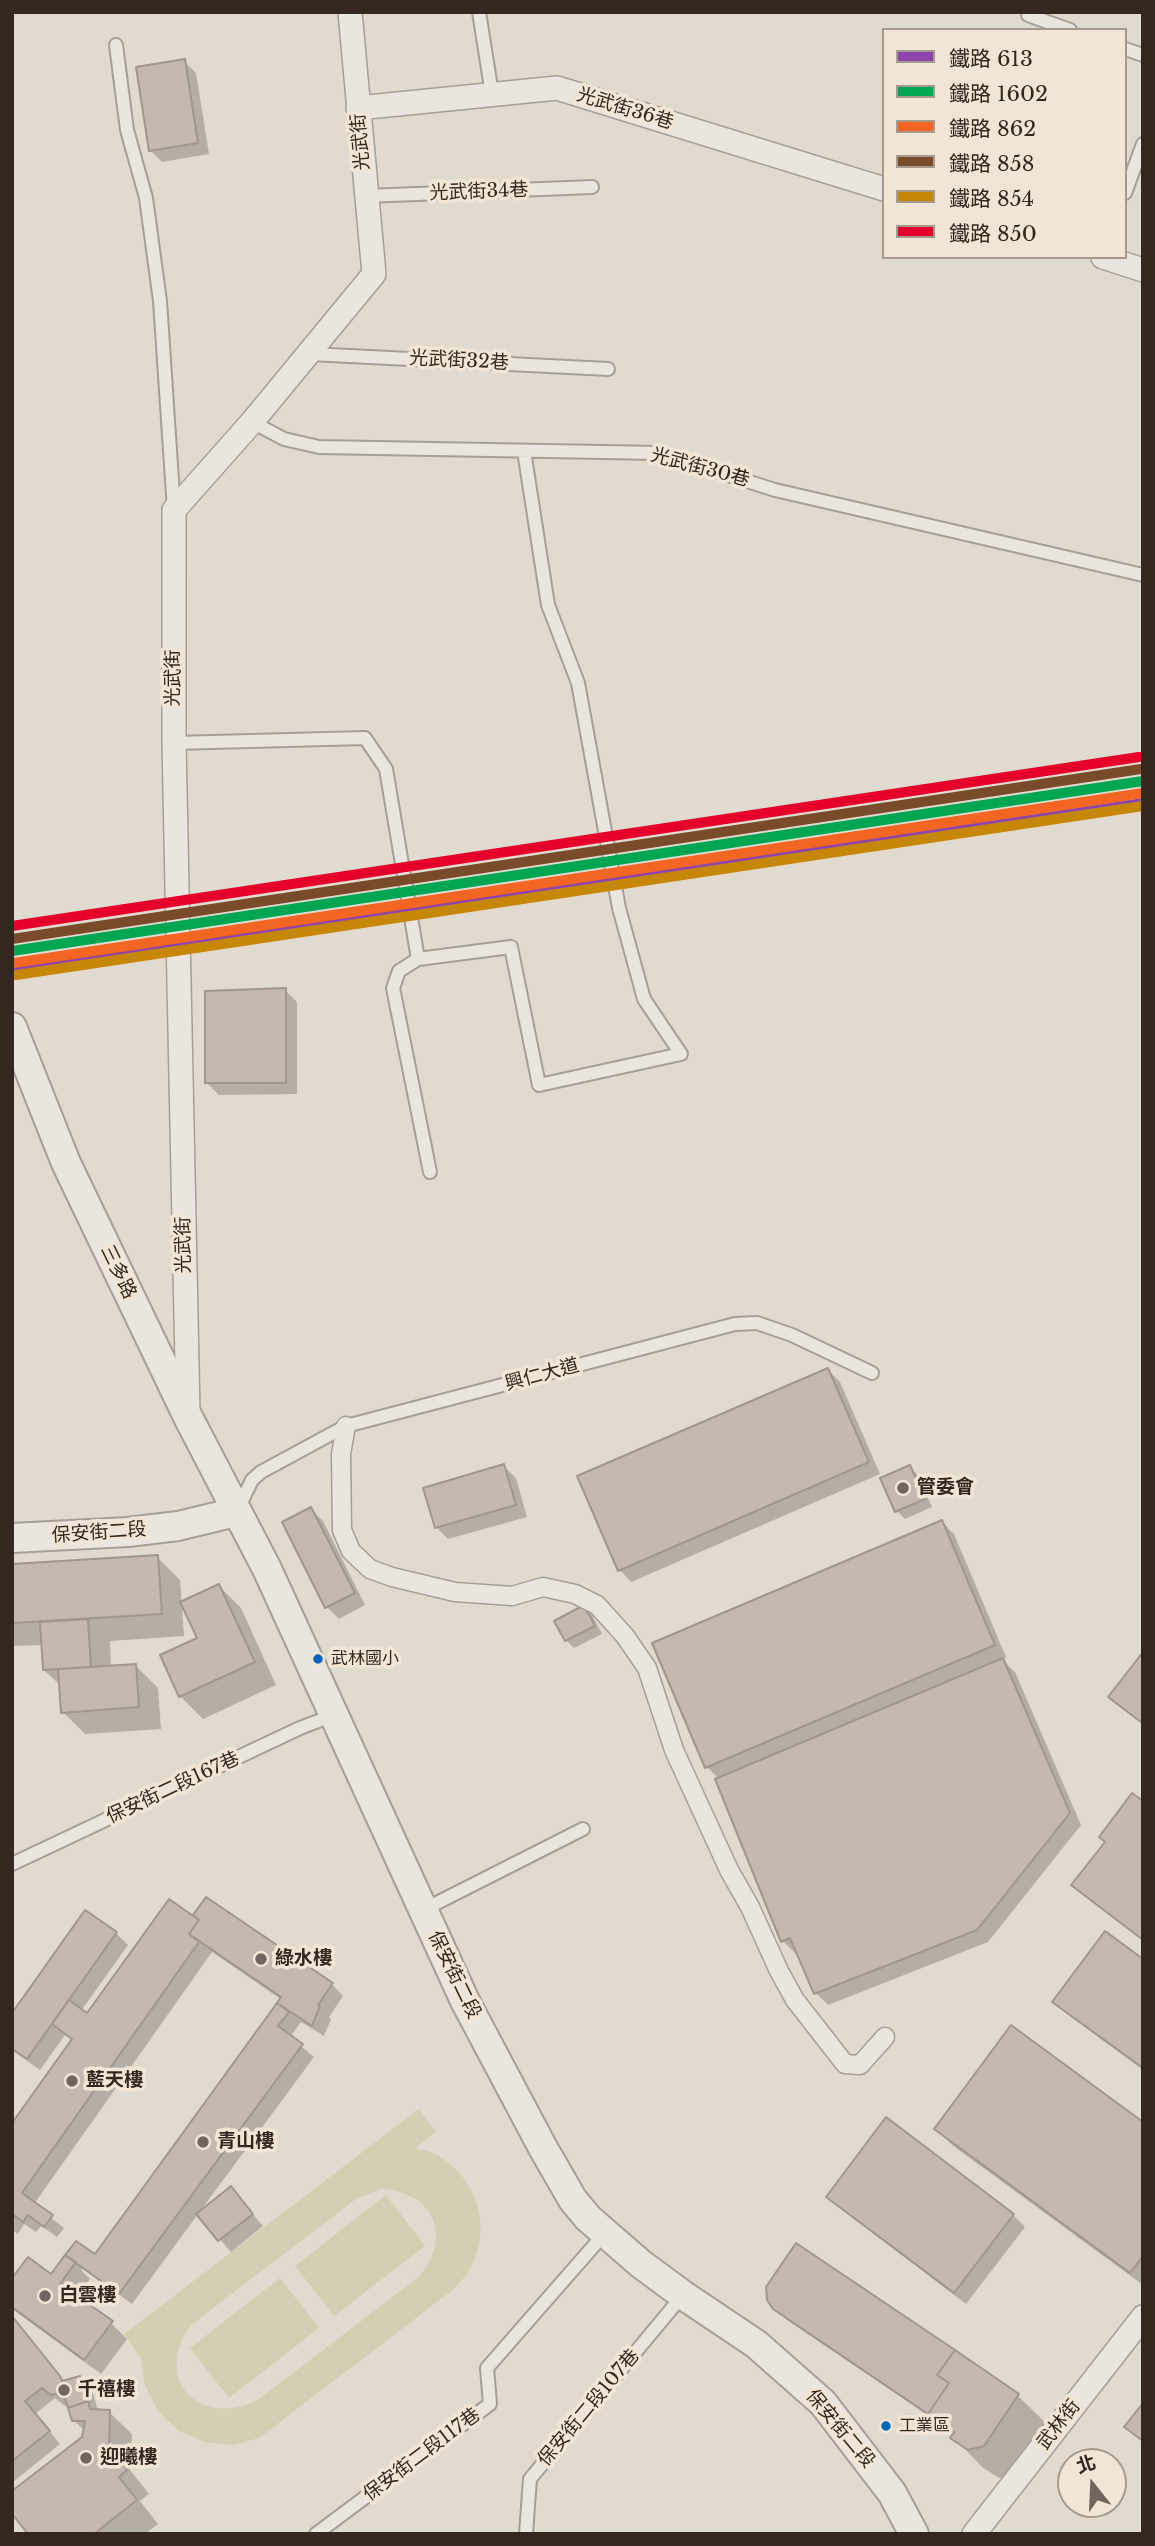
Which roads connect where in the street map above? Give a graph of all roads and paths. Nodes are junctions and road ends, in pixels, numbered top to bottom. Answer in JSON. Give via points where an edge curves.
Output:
{"nodes":[{"id":1,"x":350,"y":12,"type":"edge"},
{"id":2,"x":479,"y":12,"type":"edge"},
{"id":3,"x":1028,"y":15,"type":"dead end"},
{"id":4,"x":1064,"y":28,"type":"edge"},
{"id":5,"x":116,"y":46,"type":"dead end"},
{"id":6,"x":492,"y":94,"type":"junction"},
{"id":7,"x":358,"y":108,"type":"junction"},
{"id":8,"x":1143,"y":144,"type":"edge"},
{"id":9,"x":592,"y":187,"type":"dead end"},
{"id":10,"x":882,"y":188,"type":"edge"},
{"id":11,"x":1127,"y":188,"type":"edge"},
{"id":12,"x":366,"y":196,"type":"junction"},
{"id":13,"x":1109,"y":259,"type":"edge"},
{"id":14,"x":1143,"y":270,"type":"edge"},
{"id":15,"x":310,"y":354,"type":"junction"},
{"id":16,"x":608,"y":369,"type":"dead end"},
{"id":17,"x":252,"y":422,"type":"junction"},
{"id":18,"x":524,"y":451,"type":"junction"},
{"id":19,"x":174,"y":510,"type":"junction"},
{"id":20,"x":1143,"y":575,"type":"edge"},
{"id":21,"x":174,"y":743,"type":"junction"},
{"id":22,"x":418,"y":959,"type":"junction"},
{"id":23,"x":12,"y":1027,"type":"edge"},
{"id":24,"x":430,"y":1172,"type":"dead end"},
{"id":25,"x":872,"y":1373,"type":"dead end"},
{"id":26,"x":188,"y":1417,"type":"junction"},
{"id":27,"x":346,"y":1426,"type":"junction"},
{"id":28,"x":236,"y":1512,"type":"junction"},
{"id":29,"x":12,"y":1538,"type":"edge"},
{"id":30,"x":334,"y":1714,"type":"junction"},
{"id":31,"x":583,"y":1829,"type":"dead end"},
{"id":32,"x":12,"y":1864,"type":"edge"},
{"id":33,"x":423,"y":1910,"type":"junction"},
{"id":34,"x":885,"y":2037,"type":"dead end"},
{"id":35,"x":605,"y":2233,"type":"junction"},
{"id":36,"x":683,"y":2295,"type":"junction"},
{"id":37,"x":1143,"y":2317,"type":"edge"},
{"id":38,"x":316,"y":2534,"type":"edge"},
{"id":39,"x":526,"y":2534,"type":"edge"},
{"id":40,"x":914,"y":2534,"type":"edge"},
{"id":41,"x":974,"y":2534,"type":"edge"}],
"edges":[{"from":1,"to":7,"type":"street","name":"光武街"},
{"from":2,"to":6,"type":"lane"},
{"from":3,"to":4,"type":"lane"},
{"from":5,"to":19,"type":"lane","via":[[127,130],[146,198],[160,301]]},
{"from":6,"to":7,"type":"street","name":"光武街36巷"},
{"from":6,"to":10,"type":"street","name":"光武街36巷","via":[[557,88]]},
{"from":7,"to":12,"type":"street","name":"光武街"},
{"from":8,"to":11,"type":"lane"},
{"from":9,"to":12,"type":"lane","name":"光武街34巷"},
{"from":12,"to":15,"type":"street","name":"光武街","via":[[374,274]]},
{"from":13,"to":14,"type":"street"},
{"from":15,"to":16,"type":"lane","name":"光武街32巷"},
{"from":15,"to":17,"type":"street","name":"光武街"},
{"from":17,"to":18,"type":"lane","name":"光武街30巷","via":[[284,439],[318,447]]},
{"from":17,"to":19,"type":"street","name":"光武街"},
{"from":18,"to":20,"type":"lane","name":"光武街30巷","via":[[659,453],[775,490]]},
{"from":18,"to":22,"type":"lane","via":[[548,606],[578,684],[619,908],[644,999],[681,1054],[539,1085],[512,947]]},
{"from":19,"to":21,"type":"street","name":"光武街"},
{"from":21,"to":22,"type":"lane","via":[[365,738],[386,769]]},
{"from":21,"to":26,"type":"street","name":"光武街"},
{"from":22,"to":24,"type":"lane","via":[[399,971],[393,988]]},
{"from":23,"to":26,"type":"street","name":"三多路","via":[[66,1163]]},
{"from":25,"to":27,"type":"lane","name":"興仁大道","via":[[792,1335],[757,1323],[735,1324]]},
{"from":26,"to":28,"type":"street","name":"三多路"},
{"from":27,"to":28,"type":"lane","name":"興仁大道","via":[[261,1472]]},
{"from":27,"to":34,"type":"street","via":[[341,1454],[342,1530],[351,1551],[370,1569],[443,1590],[512,1596],[543,1587],[597,1605],[647,1668],[674,1750],[795,2000],[845,2064],[859,2065]]},
{"from":28,"to":29,"type":"street","name":"保安街二段","via":[[128,1532]]},
{"from":28,"to":30,"type":"street","name":"保安街二段"},
{"from":30,"to":32,"type":"lane","name":"保安街二段167巷"},
{"from":30,"to":33,"type":"street","name":"保安街二段"},
{"from":31,"to":33,"type":"lane"},
{"from":33,"to":35,"type":"street","name":"保安街二段","via":[[543,2148],[573,2200]]},
{"from":35,"to":36,"type":"street","name":"保安街二段"},
{"from":35,"to":38,"type":"lane","name":"保安街二段117巷","via":[[487,2368],[490,2404]]},
{"from":36,"to":39,"type":"lane","name":"保安街二段107巷","via":[[530,2479]]},
{"from":36,"to":40,"type":"street","name":"保安街二段","via":[[756,2344],[823,2403],[884,2482]]},
{"from":37,"to":41,"type":"street","name":"武林街"}]}
